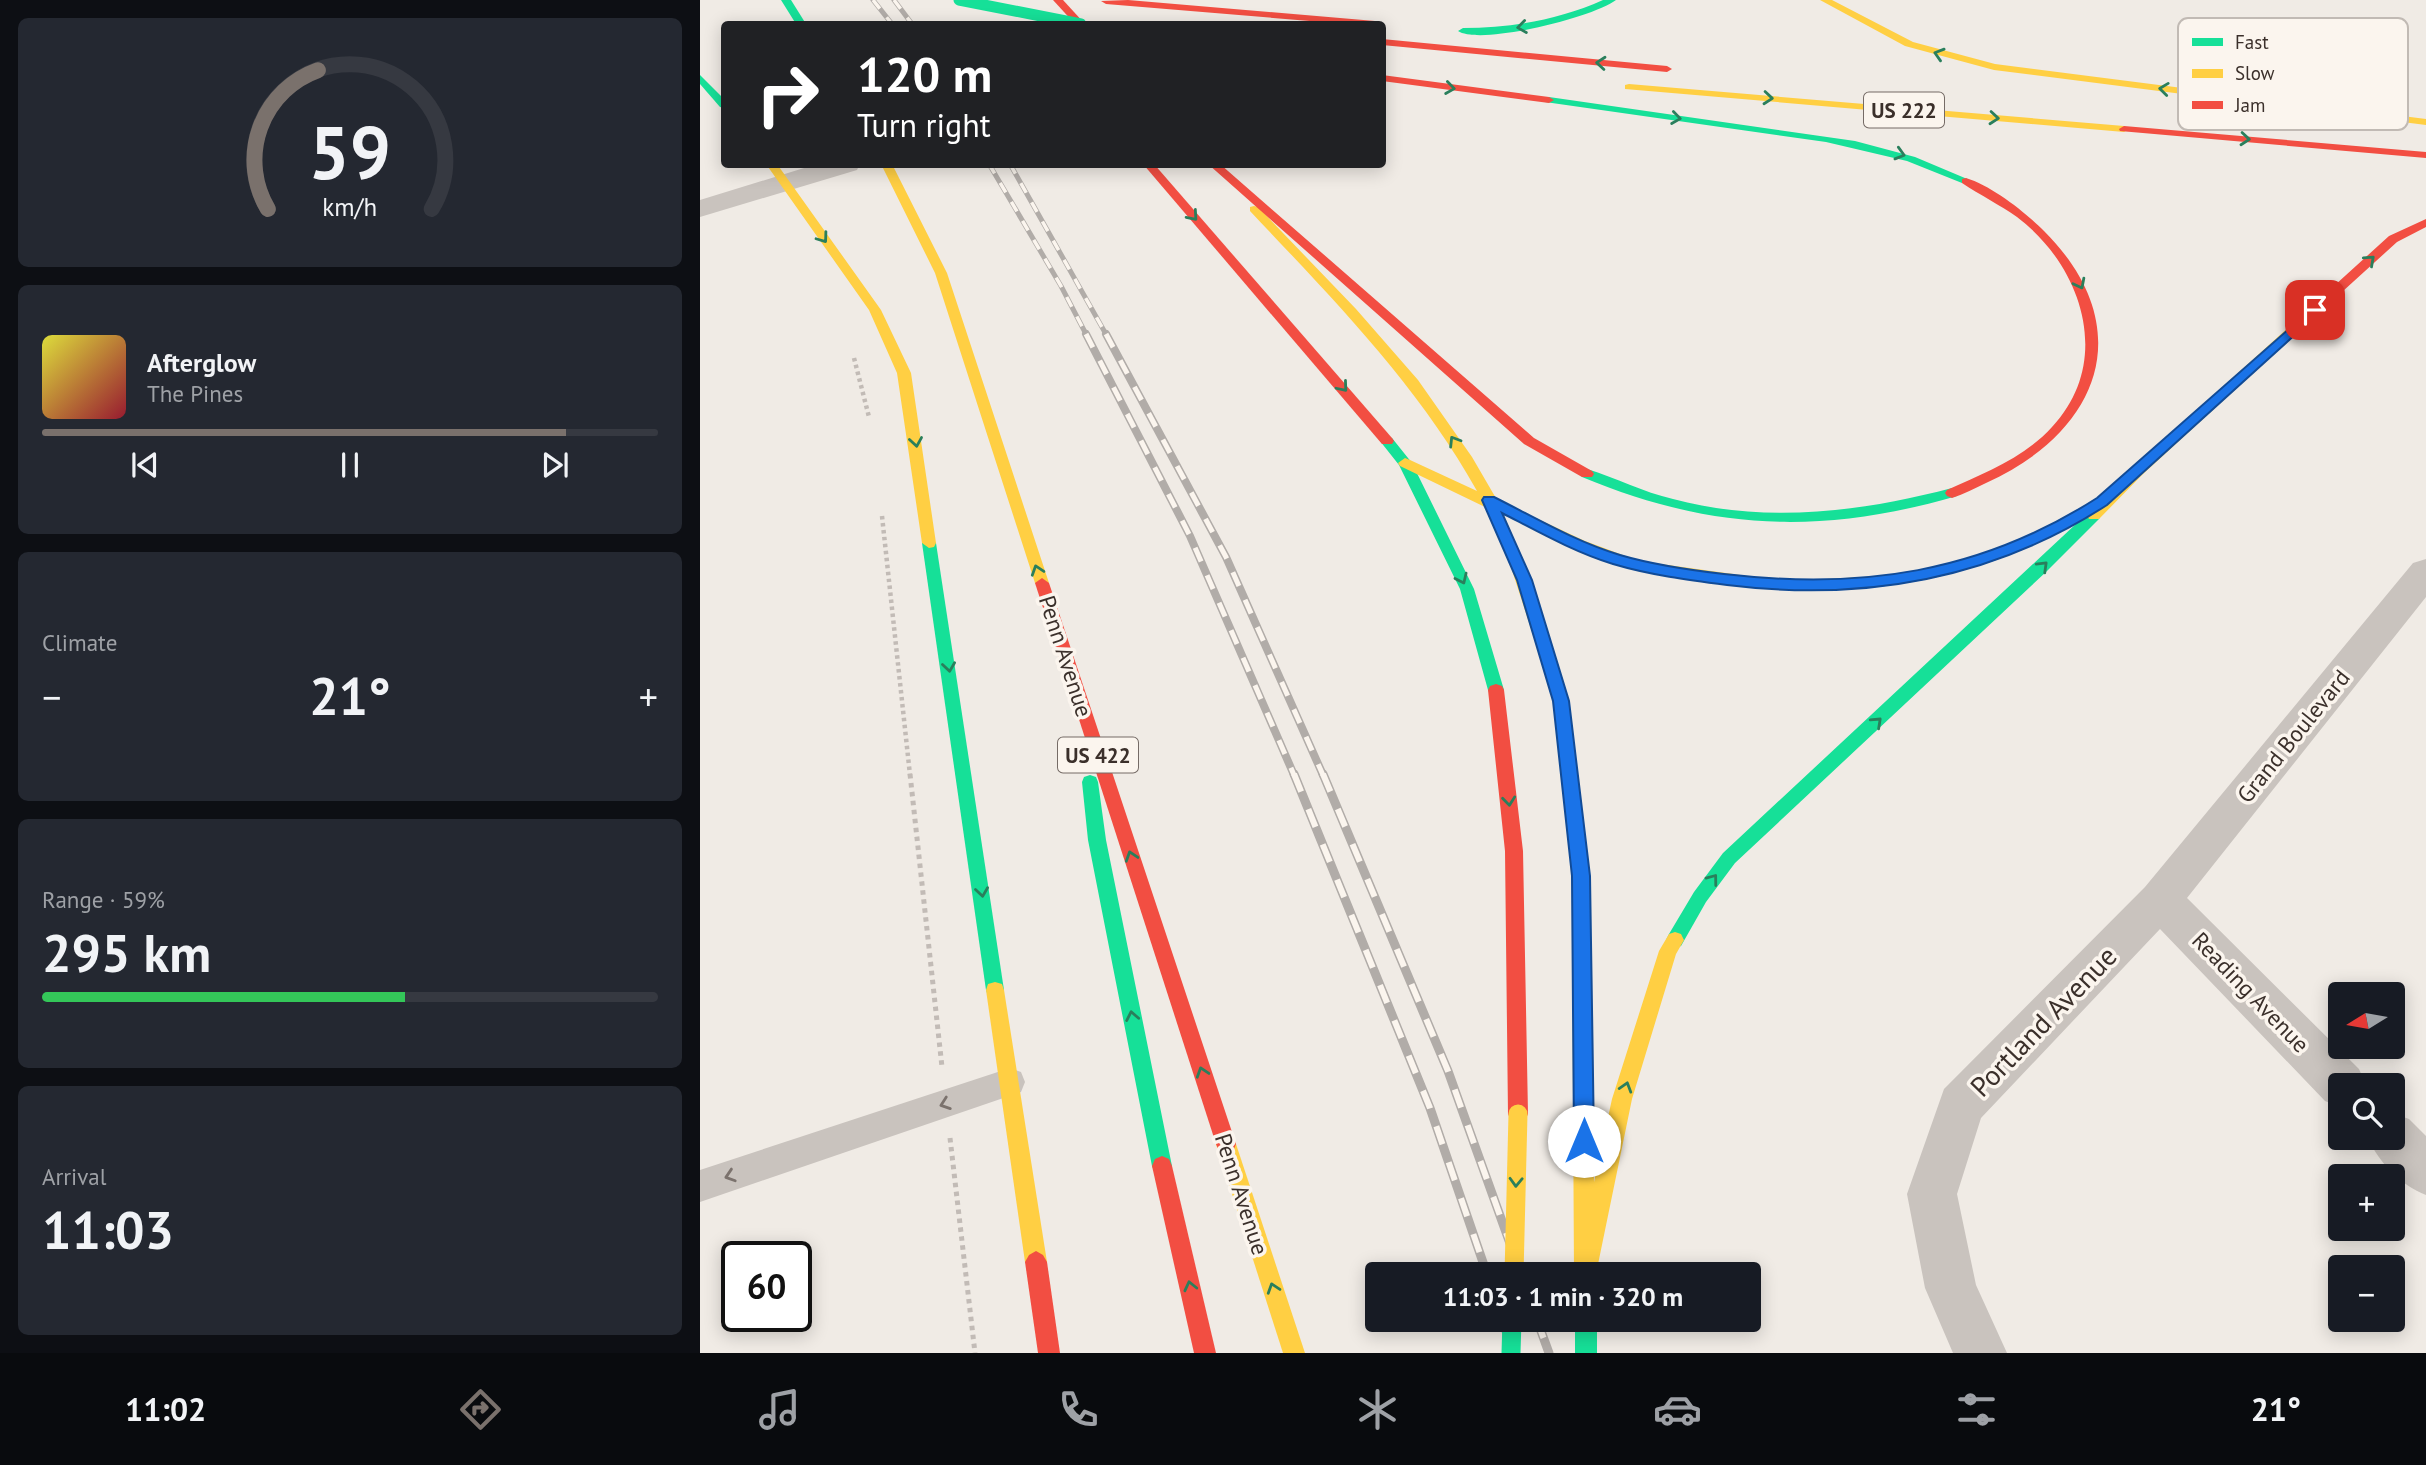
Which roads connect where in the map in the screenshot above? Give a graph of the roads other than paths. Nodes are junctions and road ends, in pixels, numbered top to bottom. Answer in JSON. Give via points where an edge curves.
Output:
{"nodes":[{"id":1,"x":786,"y":0,"type":"edge"},
{"id":2,"x":959,"y":0,"type":"edge"},
{"id":3,"x":1003,"y":0,"type":"edge"},
{"id":4,"x":1058,"y":0,"type":"edge"},
{"id":5,"x":1611,"y":0,"type":"edge"},
{"id":6,"x":1825,"y":0,"type":"edge"},
{"id":7,"x":1104,"y":1,"type":"edge"},
{"id":8,"x":799,"y":21,"type":"edge"},
{"id":9,"x":1021,"y":21,"type":"edge"},
{"id":10,"x":1066,"y":21,"type":"edge"},
{"id":11,"x":1078,"y":21,"type":"edge"},
{"id":12,"x":1221,"y":21,"type":"edge"},
{"id":13,"x":1340,"y":21,"type":"edge"},
{"id":14,"x":1442,"y":30,"type":"dead end"},
{"id":15,"x":1386,"y":42,"type":"edge"},
{"id":16,"x":1386,"y":64,"type":"edge"},
{"id":17,"x":1677,"y":69,"type":"dead end"},
{"id":18,"x":1472,"y":73,"type":"dead end"},
{"id":19,"x":700,"y":78,"type":"edge"},
{"id":20,"x":1386,"y":79,"type":"edge"},
{"id":21,"x":1608,"y":85,"type":"dead end"},
{"id":22,"x":2178,"y":91,"type":"edge"},
{"id":23,"x":721,"y":102,"type":"edge"},
{"id":24,"x":2408,"y":120,"type":"edge"},
{"id":25,"x":2426,"y":122,"type":"edge"},
{"id":26,"x":2402,"y":130,"type":"edge"},
{"id":27,"x":2426,"y":132,"type":"edge"},
{"id":28,"x":2426,"y":155,"type":"edge"},
{"id":29,"x":819,"y":168,"type":"edge"},
{"id":30,"x":888,"y":168,"type":"edge"},
{"id":31,"x":1152,"y":168,"type":"edge"},
{"id":32,"x":1217,"y":168,"type":"edge"},
{"id":33,"x":1218,"y":168,"type":"edge"},
{"id":34,"x":777,"y":174,"type":"edge"},
{"id":35,"x":700,"y":209,"type":"edge"},
{"id":36,"x":2426,"y":222,"type":"edge"},
{"id":37,"x":1405,"y":463,"type":"junction"},
{"id":38,"x":2138,"y":471,"type":"junction"},
{"id":39,"x":1489,"y":500,"type":"junction"},
{"id":40,"x":2426,"y":572,"type":"edge"},
{"id":41,"x":1081,"y":703,"type":"junction"},
{"id":42,"x":2160,"y":900,"type":"junction"},
{"id":43,"x":2330,"y":1073,"type":"edge"},
{"id":44,"x":1010,"y":1082,"type":"junction"},
{"id":45,"x":2405,"y":1149,"type":"edge"},
{"id":46,"x":2426,"y":1171,"type":"edge"},
{"id":47,"x":700,"y":1186,"type":"edge"},
{"id":48,"x":1514,"y":1262,"type":"edge"},
{"id":49,"x":1586,"y":1262,"type":"edge"},
{"id":50,"x":1588,"y":1262,"type":"edge"},
{"id":51,"x":1512,"y":1332,"type":"edge"},
{"id":52,"x":1586,"y":1332,"type":"edge"},
{"id":53,"x":1049,"y":1353,"type":"edge"},
{"id":54,"x":1205,"y":1353,"type":"edge"},
{"id":55,"x":1294,"y":1353,"type":"edge"},
{"id":56,"x":1511,"y":1353,"type":"edge"},
{"id":57,"x":1586,"y":1353,"type":"edge"},
{"id":58,"x":1980,"y":1353,"type":"edge"}],
"edges":[{"from":1,"to":8,"type":"main road"},
{"from":2,"to":10,"type":"main road","bridge":true},
{"from":3,"to":9,"type":"main road"},
{"from":4,"to":11,"type":"main road"},
{"from":5,"to":14,"type":"main road","one_way":true,"via":[[1578,15],[1540,24],[1483,31]]},
{"from":22,"to":6,"type":"main road","one_way":true,"via":[[1969,62],[1902,41]]},
{"from":7,"to":12,"type":"main road"},
{"from":7,"to":13,"type":"main road"},
{"from":17,"to":15,"type":"main road","one_way":true},
{"from":16,"to":18,"type":"main road"},
{"from":19,"to":23,"type":"main road"},
{"from":20,"to":33,"type":"main road","one_way":true,"via":[[1815,136],[1914,158],[1961,178],[2014,211],[2074,271],[2092,312],[2095,335],[2096,353],[2086,389],[2057,432],[2029,454],[1963,489],[1903,508],[1817,518],[1763,517],[1651,499],[1560,460],[1529,441]]},
{"from":21,"to":28,"type":"main road","number":"US 222","one_way":true},
{"from":25,"to":24,"type":"main road","one_way":true},
{"from":26,"to":27,"type":"main road"},
{"from":29,"to":34,"type":"street"},
{"from":41,"to":30,"type":"main road","name":"Penn Avenue","number":"US 422","one_way":true,"via":[[941,273]]},
{"from":31,"to":37,"type":"main road","one_way":true},
{"from":39,"to":32,"type":"main road","one_way":true,"via":[[1413,383]]},
{"from":34,"to":35,"type":"street"},
{"from":34,"to":44,"type":"main road","one_way":true,"via":[[875,310],[904,373]]},
{"from":38,"to":36,"type":"main road","one_way":true,"via":[[2393,239]]},
{"from":37,"to":39,"type":"main road"},
{"from":37,"to":48,"type":"main road","one_way":true,"bridge":true,"via":[[1467,589],[1496,688],[1514,850],[1518,1114]]},
{"from":38,"to":39,"type":"main road","via":[[2065,525],[2021,546],[1945,571],[1832,586],[1762,584],[1614,559]]},
{"from":50,"to":38,"type":"main road","one_way":true,"via":[[1622,1099],[1654,991],[1668,951],[1700,897],[1729,858],[2021,587]]},
{"from":39,"to":49,"type":"main road","via":[[1525,580],[1561,701],[1581,876]]},
{"from":40,"to":42,"type":"street","name":"Grand Boulevard"},
{"from":54,"to":41,"type":"main road","one_way":true,"via":[[1157,1143],[1097,840]]},
{"from":55,"to":41,"type":"main road","name":"Penn Avenue","number":"US 422","one_way":true},
{"from":42,"to":43,"type":"street","name":"Reading Avenue"},
{"from":42,"to":58,"type":"street","name":"Portland Avenue","via":[[1961,1105],[1932,1194],[1951,1288]]},
{"from":44,"to":47,"type":"lane","one_way":true},
{"from":44,"to":53,"type":"main road"},
{"from":45,"to":46,"type":"street"},
{"from":51,"to":56,"type":"main road","bridge":true},
{"from":52,"to":57,"type":"main road"}]}
